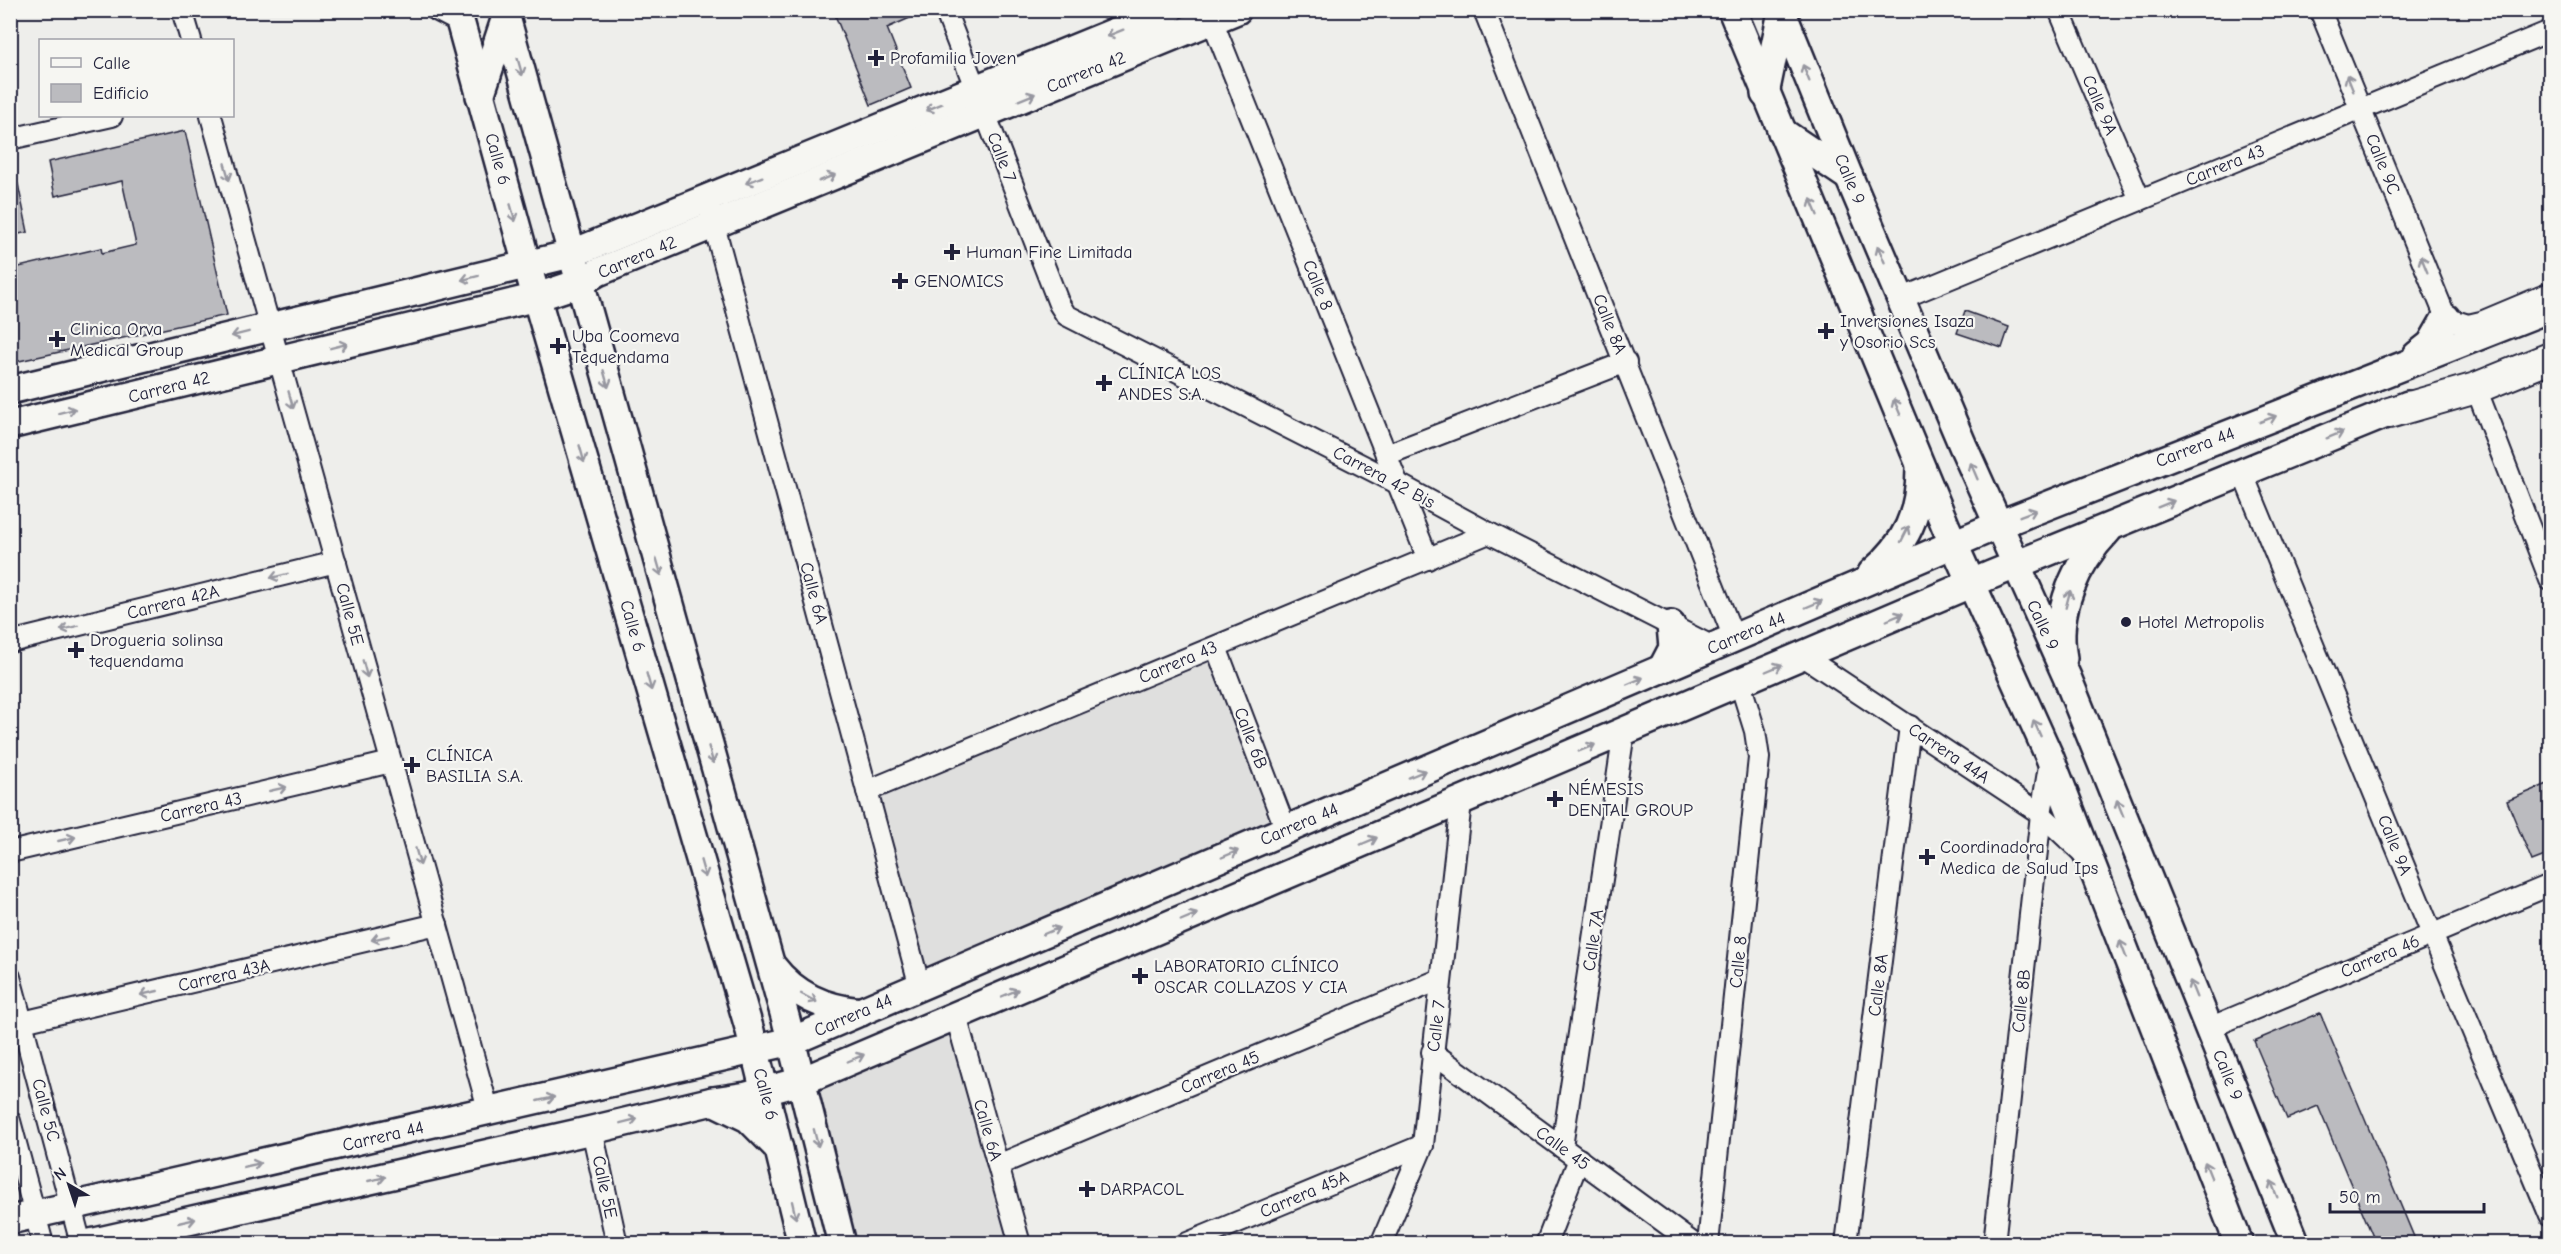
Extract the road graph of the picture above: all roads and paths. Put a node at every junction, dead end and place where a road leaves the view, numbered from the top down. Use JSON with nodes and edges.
{"nodes":[{"id":1,"x":182,"y":10,"type":"edge"},
{"id":2,"x":436,"y":10,"type":"edge"},
{"id":3,"x":945,"y":10,"type":"edge"},
{"id":4,"x":1169,"y":10,"type":"edge"},
{"id":5,"x":1238,"y":10,"type":"edge"},
{"id":6,"x":1484,"y":10,"type":"edge"},
{"id":7,"x":1732,"y":10,"type":"edge"},
{"id":8,"x":2059,"y":10,"type":"edge"},
{"id":9,"x":2320,"y":10,"type":"edge"},
{"id":10,"x":1781,"y":11,"type":"edge"},
{"id":11,"x":511,"y":13,"type":"edge"},
{"id":12,"x":1210,"y":16,"type":"edge"},
{"id":13,"x":459,"y":17,"type":"edge"},
{"id":14,"x":2550,"y":31,"type":"edge"},
{"id":15,"x":190,"y":39,"type":"edge"},
{"id":16,"x":1765,"y":94,"type":"junction"},
{"id":17,"x":480,"y":96,"type":"junction"},
{"id":18,"x":980,"y":102,"type":"junction"},
{"id":19,"x":2361,"y":109,"type":"junction"},
{"id":20,"x":108,"y":117,"type":"edge"},
{"id":21,"x":211,"y":117,"type":"edge"},
{"id":22,"x":1782,"y":132,"type":"junction"},
{"id":23,"x":10,"y":139,"type":"edge"},
{"id":24,"x":1848,"y":177,"type":"junction"},
{"id":25,"x":2140,"y":200,"type":"junction"},
{"id":26,"x":711,"y":212,"type":"junction"},
{"id":27,"x":571,"y":254,"type":"junction"},
{"id":28,"x":527,"y":265,"type":"junction"},
{"id":29,"x":579,"y":283,"type":"junction"},
{"id":30,"x":2550,"y":293,"type":"edge"},
{"id":31,"x":537,"y":297,"type":"junction"},
{"id":32,"x":1900,"y":299,"type":"junction"},
{"id":33,"x":1059,"y":304,"type":"joint"},
{"id":34,"x":2550,"y":308,"type":"edge"},
{"id":35,"x":2446,"y":318,"type":"junction"},
{"id":36,"x":270,"y":326,"type":"junction"},
{"id":37,"x":2550,"y":346,"type":"edge"},
{"id":38,"x":2550,"y":358,"type":"edge"},
{"id":39,"x":280,"y":360,"type":"junction"},
{"id":40,"x":1626,"y":362,"type":"junction"},
{"id":41,"x":2354,"y":385,"type":"junction"},
{"id":42,"x":2469,"y":385,"type":"junction"},
{"id":43,"x":10,"y":390,"type":"edge"},
{"id":44,"x":2389,"y":413,"type":"joint"},
{"id":45,"x":10,"y":425,"type":"edge"},
{"id":46,"x":1386,"y":455,"type":"junction"},
{"id":47,"x":1920,"y":461,"type":"junction"},
{"id":48,"x":2242,"y":472,"type":"junction"},
{"id":49,"x":1398,"y":483,"type":"junction"},
{"id":50,"x":1998,"y":525,"type":"junction"},
{"id":51,"x":2112,"y":526,"type":"junction"},
{"id":52,"x":1489,"y":533,"type":"junction"},
{"id":53,"x":1954,"y":544,"type":"junction"},
{"id":54,"x":1428,"y":559,"type":"junction"},
{"id":55,"x":336,"y":562,"type":"junction"},
{"id":56,"x":2015,"y":566,"type":"junction"},
{"id":57,"x":2550,"y":580,"type":"edge"},
{"id":58,"x":1972,"y":584,"type":"junction"},
{"id":59,"x":1850,"y":589,"type":"junction"},
{"id":60,"x":1671,"y":625,"type":"junction"},
{"id":61,"x":10,"y":642,"type":"edge"},
{"id":62,"x":1724,"y":643,"type":"junction"},
{"id":63,"x":1216,"y":647,"type":"junction"},
{"id":64,"x":1803,"y":656,"type":"junction"},
{"id":65,"x":1662,"y":669,"type":"junction"},
{"id":66,"x":2067,"y":677,"type":"junction"},
{"id":67,"x":1740,"y":683,"type":"junction"},
{"id":68,"x":1910,"y":726,"type":"junction"},
{"id":69,"x":1624,"y":732,"type":"junction"},
{"id":70,"x":1502,"y":738,"type":"junction"},
{"id":71,"x":2050,"y":758,"type":"junction"},
{"id":72,"x":1560,"y":759,"type":"junction"},
{"id":73,"x":391,"y":762,"type":"junction"},
{"id":74,"x":867,"y":791,"type":"junction"},
{"id":75,"x":1461,"y":802,"type":"junction"},
{"id":76,"x":2041,"y":814,"type":"junction"},
{"id":77,"x":1286,"y":830,"type":"junction"},
{"id":78,"x":10,"y":852,"type":"edge"},
{"id":79,"x":2089,"y":859,"type":"junction"},
{"id":80,"x":2550,"y":885,"type":"edge"},
{"id":81,"x":1218,"y":904,"type":"junction"},
{"id":82,"x":437,"y":924,"type":"junction"},
{"id":83,"x":2432,"y":934,"type":"junction"},
{"id":84,"x":769,"y":962,"type":"junction"},
{"id":85,"x":10,"y":977,"type":"edge"},
{"id":86,"x":1441,"y":979,"type":"junction"},
{"id":87,"x":920,"y":987,"type":"junction"},
{"id":88,"x":861,"y":1012,"type":"junction"},
{"id":89,"x":956,"y":1016,"type":"junction"},
{"id":90,"x":16,"y":1024,"type":"edge"},
{"id":91,"x":2209,"y":1028,"type":"junction"},
{"id":92,"x":792,"y":1041,"type":"junction"},
{"id":93,"x":754,"y":1051,"type":"junction"},
{"id":94,"x":1432,"y":1052,"type":"junction"},
{"id":95,"x":802,"y":1081,"type":"junction"},
{"id":96,"x":765,"y":1092,"type":"junction"},
{"id":97,"x":713,"y":1101,"type":"junction"},
{"id":98,"x":489,"y":1112,"type":"junction"},
{"id":99,"x":10,"y":1121,"type":"edge"},
{"id":100,"x":592,"y":1130,"type":"junction"},
{"id":101,"x":1423,"y":1145,"type":"junction"},
{"id":102,"x":1563,"y":1147,"type":"junction"},
{"id":103,"x":781,"y":1153,"type":"junction"},
{"id":104,"x":1579,"y":1159,"type":"junction"},
{"id":105,"x":998,"y":1166,"type":"junction"},
{"id":106,"x":71,"y":1207,"type":"junction"},
{"id":107,"x":2550,"y":1216,"type":"edge"},
{"id":108,"x":23,"y":1218,"type":"edge"},
{"id":109,"x":2292,"y":1241,"type":"edge"},
{"id":110,"x":43,"y":1244,"type":"edge"},
{"id":111,"x":81,"y":1244,"type":"edge"},
{"id":112,"x":86,"y":1244,"type":"edge"},
{"id":113,"x":617,"y":1244,"type":"edge"},
{"id":114,"x":802,"y":1244,"type":"edge"},
{"id":115,"x":842,"y":1244,"type":"edge"},
{"id":116,"x":1020,"y":1244,"type":"edge"},
{"id":117,"x":1185,"y":1244,"type":"edge"},
{"id":118,"x":1381,"y":1244,"type":"edge"},
{"id":119,"x":1546,"y":1244,"type":"edge"},
{"id":120,"x":1694,"y":1244,"type":"edge"},
{"id":121,"x":1708,"y":1244,"type":"edge"},
{"id":122,"x":1846,"y":1244,"type":"edge"},
{"id":123,"x":1994,"y":1244,"type":"edge"},
{"id":124,"x":2239,"y":1244,"type":"edge"}],
"edges":[{"from":1,"to":15,"type":"street"},
{"from":2,"to":13,"type":"street"},
{"from":3,"to":18,"type":"street","name":"Calle 7"},
{"from":4,"to":18,"type":"main road","name":"Carrera 42","one_way":true},
{"from":5,"to":12,"type":"main road","name":"Carrera 42"},
{"from":6,"to":40,"type":"street","name":"Calle 8A"},
{"from":7,"to":16,"type":"main road"},
{"from":8,"to":25,"type":"street","name":"Calle 9A"},
{"from":19,"to":9,"type":"street","name":"Calle 9C","one_way":true},
{"from":10,"to":16,"type":"main road"},
{"from":24,"to":10,"type":"main road","name":"Calle 9","one_way":true},
{"from":11,"to":17,"type":"main road"},
{"from":11,"to":27,"type":"main road","name":"Calle 6","one_way":true},
{"from":18,"to":12,"type":"main road","name":"Carrera 42","one_way":true},
{"from":12,"to":46,"type":"street","name":"Calle 8"},
{"from":13,"to":17,"type":"main road","name":"Calle 6"},
{"from":14,"to":19,"type":"street","name":"Carrera 43"},
{"from":16,"to":22,"type":"main road"},
{"from":17,"to":28,"type":"main road","name":"Calle 6","one_way":true},
{"from":18,"to":26,"type":"main road","name":"Carrera 42"},
{"from":18,"to":33,"type":"street","name":"Calle 7"},
{"from":19,"to":25,"type":"street","name":"Carrera 43"},
{"from":35,"to":19,"type":"street","name":"Calle 9C","one_way":true},
{"from":20,"to":23,"type":"street"},
{"from":21,"to":36,"type":"street","name":"Calle 5E","one_way":true},
{"from":22,"to":24,"type":"main road"},
{"from":47,"to":22,"type":"main road","one_way":true},
{"from":32,"to":24,"type":"main road","name":"Calle 9","one_way":true},
{"from":25,"to":32,"type":"street","name":"Carrera 43"},
{"from":26,"to":27,"type":"main road","name":"Carrera 42"},
{"from":26,"to":29,"type":"main road","name":"Carrera 42"},
{"from":26,"to":74,"type":"street","name":"Calle 6A"},
{"from":27,"to":28,"type":"main road","name":"Carrera 42"},
{"from":27,"to":29,"type":"main road","name":"Calle 6"},
{"from":28,"to":31,"type":"main road","name":"Calle 6"},
{"from":28,"to":36,"type":"main road","name":"Carrera 42","one_way":true},
{"from":29,"to":31,"type":"main road","name":"Carrera 42"},
{"from":29,"to":84,"type":"main road","name":"Calle 6","one_way":true},
{"from":30,"to":35,"type":"street"},
{"from":39,"to":31,"type":"main road","name":"Carrera 42","one_way":true},
{"from":31,"to":93,"type":"main road","name":"Calle 6","one_way":true},
{"from":50,"to":32,"type":"main road","name":"Calle 9","one_way":true},
{"from":33,"to":49,"type":"street","name":"Carrera 42 Bis"},
{"from":34,"to":41,"type":"main road","name":"Carrera 44"},
{"from":35,"to":41,"type":"main road"},
{"from":36,"to":39,"type":"street","name":"Calle 5E"},
{"from":36,"to":43,"type":"main road","name":"Carrera 42","one_way":true},
{"from":37,"to":42,"type":"main road"},
{"from":38,"to":42,"type":"main road"},
{"from":45,"to":39,"type":"main road","name":"Carrera 42","one_way":true},
{"from":39,"to":55,"type":"street","name":"Calle 5E","one_way":true},
{"from":40,"to":46,"type":"street"},
{"from":40,"to":62,"type":"street","name":"Calle 8A"},
{"from":50,"to":41,"type":"main road","name":"Carrera 44","one_way":true},
{"from":42,"to":44,"type":"main road"},
{"from":42,"to":57,"type":"street"},
{"from":48,"to":44,"type":"main road","one_way":true},
{"from":46,"to":49,"type":"street","name":"Calle 8"},
{"from":47,"to":53,"type":"main road"},
{"from":59,"to":47,"type":"main road","one_way":true},
{"from":51,"to":48,"type":"main road","one_way":true},
{"from":48,"to":83,"type":"street","name":"Calle 9A"},
{"from":49,"to":52,"type":"street","name":"Carrera 42 Bis"},
{"from":49,"to":54,"type":"street","name":"Calle 8"},
{"from":50,"to":53,"type":"main road","name":"Carrera 44"},
{"from":50,"to":56,"type":"main road","name":"Calle 9"},
{"from":51,"to":56,"type":"main road"},
{"from":66,"to":51,"type":"main road","one_way":true},
{"from":52,"to":54,"type":"street","name":"Carrera 43"},
{"from":52,"to":60,"type":"street","name":"Carrera 42 Bis"},
{"from":53,"to":58,"type":"main road"},
{"from":53,"to":59,"type":"main road","name":"Carrera 44"},
{"from":54,"to":63,"type":"street","name":"Carrera 43"},
{"from":55,"to":61,"type":"street","name":"Carrera 42A","one_way":true},
{"from":55,"to":73,"type":"street","name":"Calle 5E","one_way":true},
{"from":56,"to":58,"type":"main road"},
{"from":56,"to":66,"type":"main road","name":"Calle 9"},
{"from":64,"to":58,"type":"main road","one_way":true},
{"from":71,"to":58,"type":"main road","one_way":true},
{"from":62,"to":59,"type":"main road","name":"Carrera 44","one_way":true},
{"from":60,"to":62,"type":"street","name":"Carrera 42 Bis"},
{"from":60,"to":65,"type":"main road"},
{"from":62,"to":65,"type":"main road","name":"Carrera 44"},
{"from":63,"to":74,"type":"street","name":"Carrera 43"},
{"from":63,"to":77,"type":"street","name":"Calle 6B"},
{"from":67,"to":64,"type":"main road","one_way":true},
{"from":64,"to":68,"type":"street","name":"Carrera 44A"},
{"from":70,"to":65,"type":"main road","name":"Carrera 44","one_way":true},
{"from":91,"to":66,"type":"main road","name":"Calle 9","one_way":true},
{"from":67,"to":69,"type":"main road"},
{"from":67,"to":121,"type":"street","name":"Calle 8"},
{"from":68,"to":76,"type":"street","name":"Carrera 44A"},
{"from":68,"to":122,"type":"street","name":"Calle 8A"},
{"from":72,"to":69,"type":"main road","one_way":true},
{"from":69,"to":102,"type":"street","name":"Calle 7A"},
{"from":70,"to":72,"type":"main road"},
{"from":77,"to":70,"type":"main road","name":"Carrera 44","one_way":true},
{"from":71,"to":76,"type":"street","name":"Calle 8B"},
{"from":71,"to":79,"type":"main road"},
{"from":72,"to":75,"type":"main road"},
{"from":78,"to":73,"type":"street","name":"Carrera 43","one_way":true},
{"from":73,"to":82,"type":"street","name":"Calle 5E","one_way":true},
{"from":74,"to":87,"type":"street","name":"Calle 6A"},
{"from":81,"to":75,"type":"main road","one_way":true},
{"from":75,"to":86,"type":"street","name":"Calle 7"},
{"from":76,"to":79,"type":"street","name":"Carrera 44A"},
{"from":76,"to":123,"type":"street","name":"Calle 8B"},
{"from":77,"to":81,"type":"main road"},
{"from":87,"to":77,"type":"main road","name":"Carrera 44","one_way":true},
{"from":124,"to":79,"type":"main road","one_way":true},
{"from":80,"to":83,"type":"street","name":"Carrera 46"},
{"from":89,"to":81,"type":"main road","one_way":true},
{"from":82,"to":90,"type":"street","name":"Carrera 43A","one_way":true},
{"from":82,"to":98,"type":"street","name":"Calle 5E"},
{"from":83,"to":91,"type":"street","name":"Carrera 46"},
{"from":83,"to":107,"type":"street","name":"Calle 9A"},
{"from":84,"to":88,"type":"main road","one_way":true},
{"from":84,"to":92,"type":"main road","name":"Calle 6"},
{"from":85,"to":90,"type":"street","name":"Calle 5C"},
{"from":86,"to":94,"type":"street","name":"Calle 7"},
{"from":86,"to":105,"type":"street","name":"Carrera 45"},
{"from":87,"to":88,"type":"main road","name":"Carrera 44"},
{"from":88,"to":92,"type":"main road","name":"Carrera 44"},
{"from":95,"to":89,"type":"main road","one_way":true},
{"from":89,"to":105,"type":"street","name":"Calle 6A"},
{"from":90,"to":106,"type":"street","name":"Calle 5C"},
{"from":109,"to":91,"type":"main road","name":"Calle 9","one_way":true},
{"from":92,"to":93,"type":"main road","name":"Carrera 44"},
{"from":92,"to":95,"type":"main road","name":"Calle 6"},
{"from":93,"to":96,"type":"main road","name":"Calle 6"},
{"from":98,"to":93,"type":"main road","name":"Carrera 44","one_way":true},
{"from":94,"to":101,"type":"street","name":"Calle 7"},
{"from":94,"to":102,"type":"street","name":"Calle 45"},
{"from":95,"to":96,"type":"main road"},
{"from":95,"to":115,"type":"main road","name":"Calle 6","one_way":true},
{"from":96,"to":97,"type":"main road"},
{"from":96,"to":103,"type":"main road","name":"Calle 6"},
{"from":100,"to":97,"type":"main road","one_way":true},
{"from":97,"to":103,"type":"main road"},
{"from":106,"to":98,"type":"main road","name":"Carrera 44","one_way":true},
{"from":99,"to":108,"type":"street","name":"Calle 5C"},
{"from":112,"to":100,"type":"main road","one_way":true},
{"from":100,"to":113,"type":"street","name":"Calle 5E"},
{"from":101,"to":117,"type":"street","name":"Carrera 45A"},
{"from":101,"to":118,"type":"street","name":"Calle 7"},
{"from":102,"to":104,"type":"street","name":"Calle 45"},
{"from":103,"to":114,"type":"main road","name":"Calle 6","one_way":true},
{"from":104,"to":119,"type":"street"},
{"from":104,"to":120,"type":"street","name":"Calle 45"},
{"from":105,"to":116,"type":"street","name":"Calle 6A"},
{"from":106,"to":108,"type":"main road","name":"Carrera 44"},
{"from":106,"to":111,"type":"street","name":"Calle 5C"},
{"from":108,"to":110,"type":"street","name":"Calle 5C"}]}
